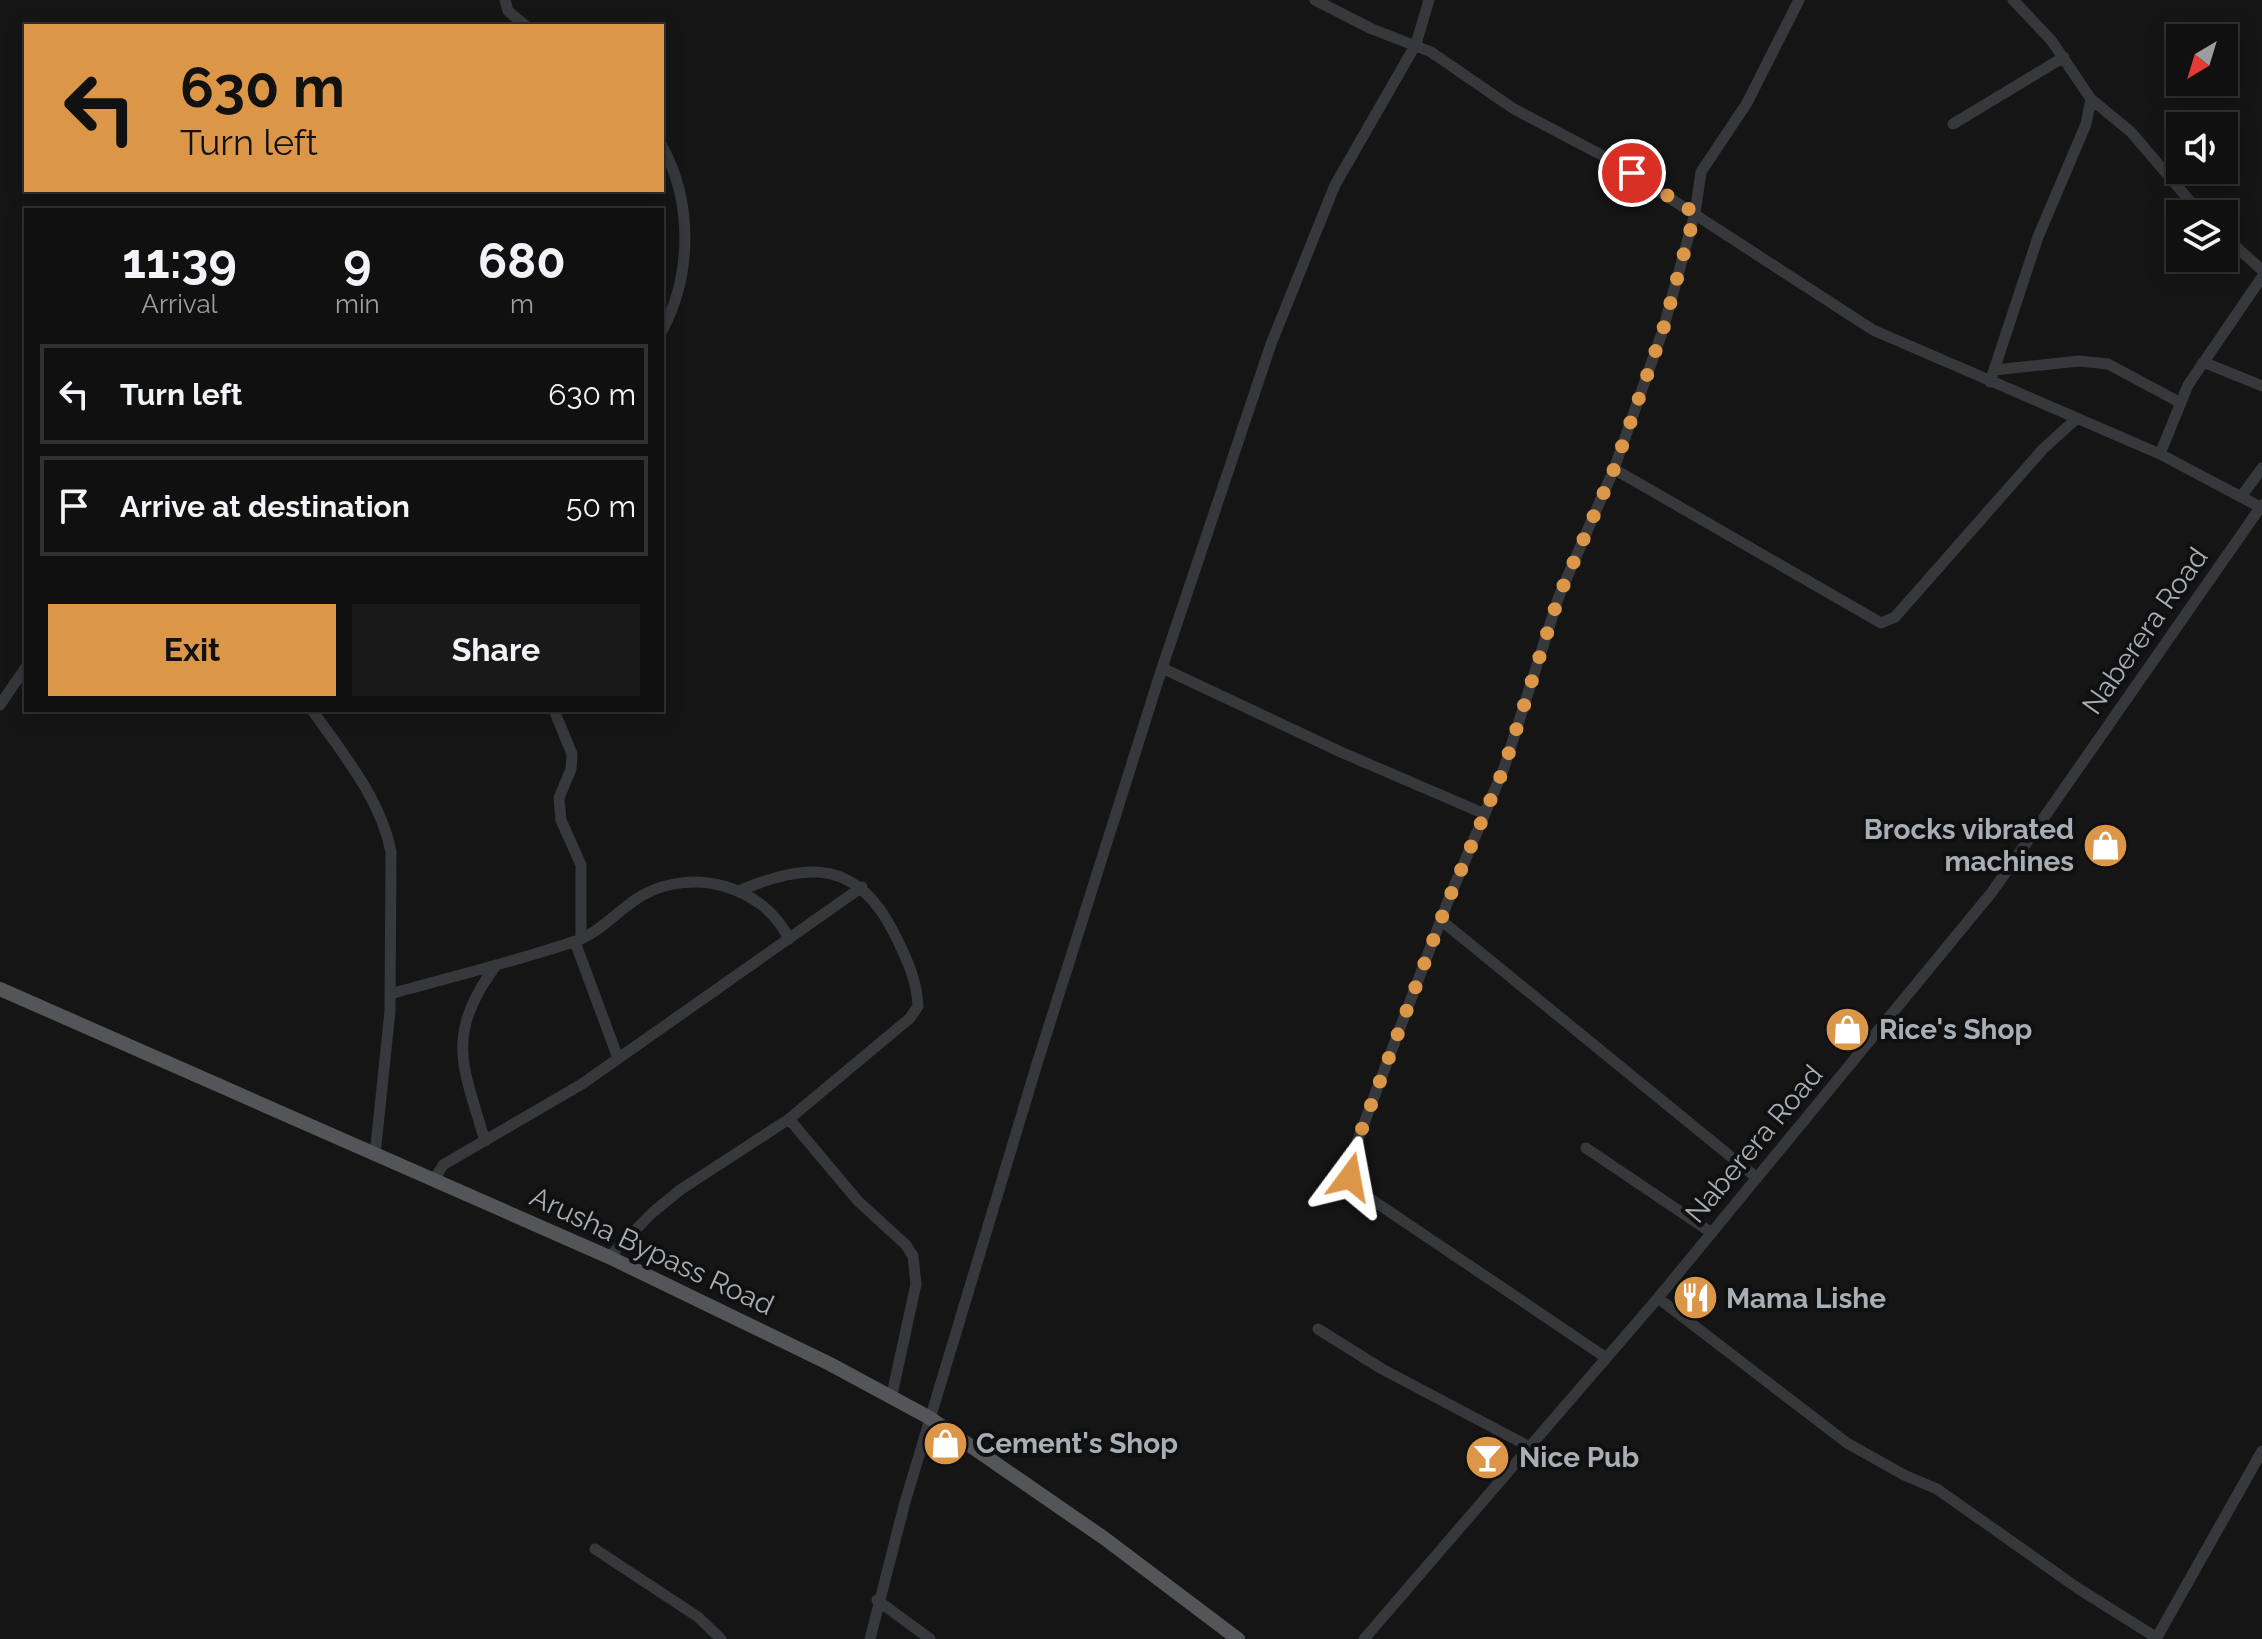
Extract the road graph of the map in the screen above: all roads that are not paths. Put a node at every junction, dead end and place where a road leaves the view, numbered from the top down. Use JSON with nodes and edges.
{"nodes":[{"id":1,"x":505,"y":0,"type":"edge"},
{"id":2,"x":1315,"y":0,"type":"edge"},
{"id":3,"x":1429,"y":0,"type":"edge"},
{"id":4,"x":1799,"y":0,"type":"edge"},
{"id":5,"x":2013,"y":0,"type":"edge"},
{"id":6,"x":524,"y":24,"type":"edge"},
{"id":7,"x":1416,"y":44,"type":"junction"},
{"id":8,"x":2064,"y":57,"type":"junction"},
{"id":9,"x":2091,"y":99,"type":"junction"},
{"id":10,"x":1953,"y":124,"type":"dead end"},
{"id":11,"x":664,"y":149,"type":"edge"},
{"id":12,"x":2189,"y":200,"type":"edge"},
{"id":13,"x":1695,"y":213,"type":"junction"},
{"id":14,"x":2238,"y":249,"type":"edge"},
{"id":15,"x":2262,"y":270,"type":"edge"},
{"id":16,"x":2262,"y":277,"type":"edge"},
{"id":17,"x":664,"y":326,"type":"edge"},
{"id":18,"x":2203,"y":362,"type":"junction"},
{"id":19,"x":1992,"y":376,"type":"junction"},
{"id":20,"x":2262,"y":386,"type":"edge"},
{"id":21,"x":2181,"y":403,"type":"junction"},
{"id":22,"x":2076,"y":419,"type":"junction"},
{"id":23,"x":2160,"y":454,"type":"junction"},
{"id":24,"x":2262,"y":468,"type":"edge"},
{"id":25,"x":1614,"y":469,"type":"junction"},
{"id":26,"x":2241,"y":497,"type":"junction"},
{"id":27,"x":2261,"y":506,"type":"edge"},
{"id":28,"x":1162,"y":668,"type":"junction"},
{"id":29,"x":24,"y":670,"type":"edge"},
{"id":30,"x":0,"y":705,"type":"edge"},
{"id":31,"x":313,"y":712,"type":"edge"},
{"id":32,"x":555,"y":712,"type":"edge"},
{"id":33,"x":1485,"y":814,"type":"junction"},
{"id":34,"x":862,"y":887,"type":"junction"},
{"id":35,"x":738,"y":891,"type":"junction"},
{"id":36,"x":1442,"y":921,"type":"junction"},
{"id":37,"x":789,"y":939,"type":"junction"},
{"id":38,"x":578,"y":940,"type":"junction"},
{"id":39,"x":496,"y":965,"type":"junction"},
{"id":40,"x":0,"y":989,"type":"edge"},
{"id":41,"x":390,"y":994,"type":"junction"},
{"id":42,"x":618,"y":1058,"type":"junction"},
{"id":43,"x":789,"y":1119,"type":"junction"},
{"id":44,"x":485,"y":1141,"type":"junction"},
{"id":45,"x":1586,"y":1148,"type":"dead end"},
{"id":46,"x":375,"y":1155,"type":"junction"},
{"id":47,"x":1757,"y":1178,"type":"junction"},
{"id":48,"x":434,"y":1180,"type":"junction"},
{"id":49,"x":1712,"y":1233,"type":"junction"},
{"id":50,"x":609,"y":1257,"type":"junction"},
{"id":51,"x":1658,"y":1298,"type":"junction"},
{"id":52,"x":1318,"y":1329,"type":"dead end"},
{"id":53,"x":1605,"y":1357,"type":"junction"},
{"id":54,"x":891,"y":1399,"type":"junction"},
{"id":55,"x":930,"y":1418,"type":"junction"},
{"id":56,"x":1528,"y":1446,"type":"junction"},
{"id":57,"x":2262,"y":1451,"type":"edge"},
{"id":58,"x":2258,"y":1471,"type":"edge"},
{"id":59,"x":595,"y":1549,"type":"dead end"},
{"id":60,"x":877,"y":1600,"type":"junction"},
{"id":61,"x":2160,"y":1637,"type":"edge"},
{"id":62,"x":1362,"y":1638,"type":"edge"},
{"id":63,"x":721,"y":1639,"type":"edge"},
{"id":64,"x":870,"y":1639,"type":"edge"},
{"id":65,"x":930,"y":1639,"type":"edge"},
{"id":66,"x":1238,"y":1639,"type":"edge"}],
"edges":[{"from":1,"to":6,"type":"street"},
{"from":2,"to":7,"type":"street"},
{"from":3,"to":7,"type":"street"},
{"from":4,"to":13,"type":"street"},
{"from":5,"to":8,"type":"street"},
{"from":7,"to":13,"type":"street"},
{"from":7,"to":28,"type":"street"},
{"from":8,"to":9,"type":"street"},
{"from":8,"to":10,"type":"street"},
{"from":9,"to":12,"type":"street"},
{"from":9,"to":19,"type":"street"},
{"from":11,"to":17,"type":"street"},
{"from":13,"to":19,"type":"street"},
{"from":13,"to":25,"type":"street"},
{"from":14,"to":15,"type":"street"},
{"from":16,"to":18,"type":"street"},
{"from":18,"to":20,"type":"street"},
{"from":18,"to":21,"type":"street"},
{"from":19,"to":21,"type":"street"},
{"from":19,"to":22,"type":"street"},
{"from":21,"to":23,"type":"street"},
{"from":22,"to":23,"type":"street"},
{"from":22,"to":25,"type":"street"},
{"from":23,"to":26,"type":"street"},
{"from":24,"to":26,"type":"street"},
{"from":25,"to":33,"type":"street"},
{"from":26,"to":27,"type":"street"},
{"from":27,"to":47,"type":"street","name":"Naberera Road"},
{"from":28,"to":33,"type":"street"},
{"from":28,"to":55,"type":"street"},
{"from":29,"to":30,"type":"street"},
{"from":31,"to":41,"type":"street"},
{"from":32,"to":38,"type":"street"},
{"from":33,"to":36,"type":"street"},
{"from":34,"to":35,"type":"street"},
{"from":34,"to":37,"type":"street"},
{"from":34,"to":43,"type":"street"},
{"from":35,"to":37,"type":"street"},
{"from":35,"to":38,"type":"street"},
{"from":36,"to":47,"type":"street"},
{"from":36,"to":53,"type":"street"},
{"from":37,"to":42,"type":"street"},
{"from":38,"to":39,"type":"street"},
{"from":38,"to":42,"type":"street"},
{"from":39,"to":41,"type":"street"},
{"from":39,"to":44,"type":"street"},
{"from":40,"to":46,"type":"main road","name":"Arusha Bypass Road"},
{"from":41,"to":46,"type":"street"},
{"from":42,"to":44,"type":"street"},
{"from":43,"to":50,"type":"street"},
{"from":43,"to":54,"type":"street"},
{"from":44,"to":48,"type":"street"},
{"from":45,"to":49,"type":"street"},
{"from":46,"to":48,"type":"main road","name":"Arusha Bypass Road"},
{"from":47,"to":49,"type":"street","name":"Naberera Road"},
{"from":48,"to":50,"type":"main road","name":"Arusha Bypass Road"},
{"from":49,"to":51,"type":"street","name":"Naberera Road"},
{"from":50,"to":54,"type":"main road","name":"Arusha Bypass Road"},
{"from":51,"to":53,"type":"street","name":"Naberera Road"},
{"from":51,"to":61,"type":"street"},
{"from":52,"to":56,"type":"street"},
{"from":53,"to":56,"type":"street","name":"Naberera Road"},
{"from":54,"to":55,"type":"main road","name":"Arusha Bypass Road"},
{"from":55,"to":60,"type":"street"},
{"from":55,"to":66,"type":"main road","name":"Arusha Bypass Road"},
{"from":56,"to":62,"type":"street","name":"Naberera Road"},
{"from":57,"to":58,"type":"street"},
{"from":58,"to":61,"type":"street"},
{"from":59,"to":63,"type":"street"},
{"from":60,"to":64,"type":"street"},
{"from":60,"to":65,"type":"street"}]}
